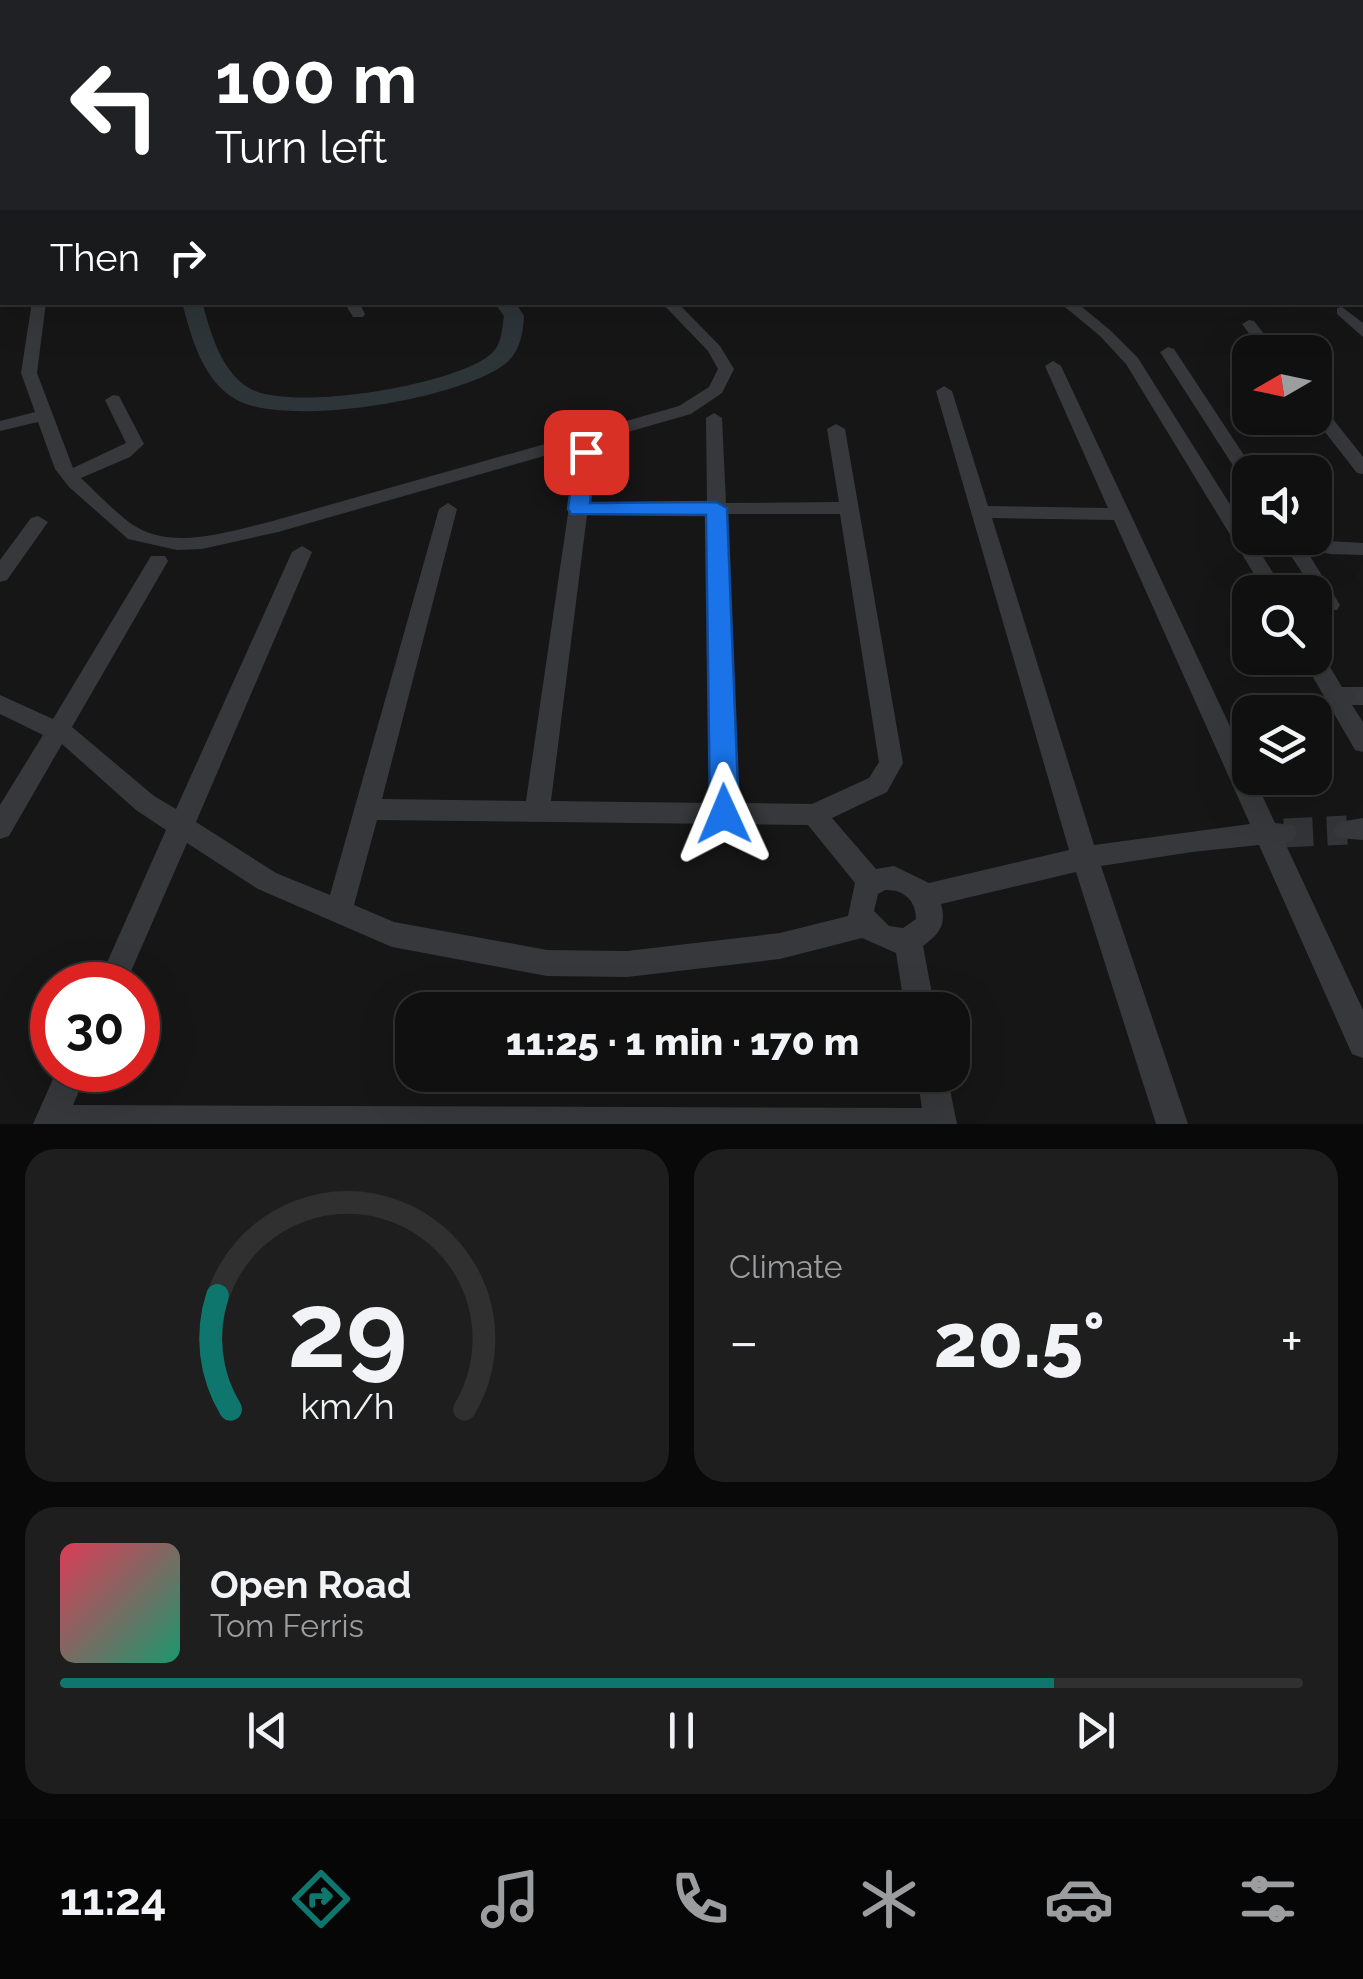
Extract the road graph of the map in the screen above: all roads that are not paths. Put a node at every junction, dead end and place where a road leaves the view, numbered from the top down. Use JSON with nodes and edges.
{"nodes":[{"id":1,"x":39,"y":305,"type":"edge"},
{"id":2,"x":671,"y":305,"type":"edge"},
{"id":3,"x":1070,"y":305,"type":"edge"},
{"id":4,"x":1342,"y":310,"type":"dead end"},
{"id":5,"x":1249,"y":324,"type":"dead end"},
{"id":6,"x":1363,"y":332,"type":"edge"},
{"id":7,"x":1258,"y":335,"type":"edge"},
{"id":8,"x":1168,"y":352,"type":"dead end"},
{"id":9,"x":1053,"y":366,"type":"dead end"},
{"id":10,"x":944,"y":391,"type":"dead end"},
{"id":11,"x":113,"y":400,"type":"dead end"},
{"id":12,"x":44,"y":416,"type":"junction"},
{"id":13,"x":714,"y":418,"type":"dead end"},
{"id":14,"x":0,"y":426,"type":"edge"},
{"id":15,"x":836,"y":429,"type":"dead end"},
{"id":16,"x":1332,"y":430,"type":"edge"},
{"id":17,"x":586,"y":452,"type":"dead end"},
{"id":18,"x":1235,"y":455,"type":"edge"},
{"id":19,"x":1363,"y":469,"type":"edge"},
{"id":20,"x":70,"y":476,"type":"junction"},
{"id":21,"x":716,"y":508,"type":"junction"},
{"id":22,"x":849,"y":508,"type":"junction"},
{"id":23,"x":448,"y":509,"type":"dead end"},
{"id":24,"x":578,"y":509,"type":"junction"},
{"id":25,"x":981,"y":512,"type":"junction"},
{"id":26,"x":1120,"y":514,"type":"junction"},
{"id":27,"x":38,"y":522,"type":"dead end"},
{"id":28,"x":1332,"y":548,"type":"edge"},
{"id":29,"x":1363,"y":550,"type":"edge"},
{"id":30,"x":302,"y":552,"type":"dead end"},
{"id":31,"x":158,"y":561,"type":"dead end"},
{"id":32,"x":0,"y":575,"type":"edge"},
{"id":33,"x":1264,"y":575,"type":"edge"},
{"id":34,"x":1323,"y":675,"type":"edge"},
{"id":35,"x":1336,"y":696,"type":"junction"},
{"id":36,"x":1363,"y":696,"type":"edge"},
{"id":37,"x":0,"y":704,"type":"edge"},
{"id":38,"x":54,"y":732,"type":"junction"},
{"id":39,"x":1363,"y":743,"type":"edge"},
{"id":40,"x":370,"y":809,"type":"junction"},
{"id":41,"x":538,"y":811,"type":"junction"},
{"id":42,"x":724,"y":814,"type":"junction"},
{"id":43,"x":814,"y":815,"type":"junction"},
{"id":44,"x":181,"y":826,"type":"junction"},
{"id":45,"x":0,"y":828,"type":"edge"},
{"id":46,"x":1274,"y":833,"type":"junction"},
{"id":47,"x":1084,"y":856,"type":"junction"},
{"id":48,"x":870,"y":883,"type":"junction"},
{"id":49,"x":925,"y":896,"type":"junction"},
{"id":50,"x":339,"y":912,"type":"junction"},
{"id":51,"x":866,"y":924,"type":"junction"},
{"id":52,"x":908,"y":941,"type":"junction"},
{"id":53,"x":121,"y":962,"type":"edge"},
{"id":54,"x":917,"y":992,"type":"edge"},
{"id":55,"x":1363,"y":1042,"type":"edge"},
{"id":56,"x":63,"y":1092,"type":"edge"},
{"id":57,"x":935,"y":1092,"type":"edge"},
{"id":58,"x":50,"y":1122,"type":"edge"},
{"id":59,"x":281,"y":1123,"type":"edge"},
{"id":60,"x":497,"y":1123,"type":"edge"},
{"id":61,"x":728,"y":1124,"type":"edge"},
{"id":62,"x":941,"y":1124,"type":"edge"},
{"id":63,"x":1172,"y":1124,"type":"edge"}],
"edges":[{"from":1,"to":12,"type":"street"},
{"from":2,"to":20,"type":"street"},
{"from":3,"to":33,"type":"street"},
{"from":4,"to":6,"type":"street"},
{"from":5,"to":7,"type":"street"},
{"from":8,"to":18,"type":"street"},
{"from":9,"to":26,"type":"street"},
{"from":10,"to":25,"type":"street"},
{"from":11,"to":20,"type":"street"},
{"from":12,"to":14,"type":"street"},
{"from":12,"to":20,"type":"street"},
{"from":13,"to":21,"type":"street"},
{"from":15,"to":22,"type":"street"},
{"from":16,"to":19,"type":"street"},
{"from":17,"to":24,"type":"street"},
{"from":21,"to":22,"type":"street"},
{"from":21,"to":24,"type":"street"},
{"from":21,"to":42,"type":"street"},
{"from":22,"to":43,"type":"street"},
{"from":23,"to":40,"type":"street"},
{"from":24,"to":41,"type":"street"},
{"from":25,"to":26,"type":"street"},
{"from":25,"to":47,"type":"street"},
{"from":26,"to":46,"type":"street"},
{"from":27,"to":32,"type":"street"},
{"from":28,"to":29,"type":"street"},
{"from":30,"to":44,"type":"street"},
{"from":31,"to":38,"type":"street"},
{"from":34,"to":35,"type":"street"},
{"from":35,"to":36,"type":"street"},
{"from":35,"to":39,"type":"street"},
{"from":37,"to":38,"type":"street"},
{"from":38,"to":44,"type":"street"},
{"from":38,"to":45,"type":"street"},
{"from":40,"to":41,"type":"street"},
{"from":40,"to":50,"type":"street"},
{"from":41,"to":42,"type":"street"},
{"from":42,"to":43,"type":"street"},
{"from":43,"to":48,"type":"street"},
{"from":44,"to":50,"type":"street"},
{"from":44,"to":53,"type":"street"},
{"from":46,"to":47,"type":"street"},
{"from":46,"to":55,"type":"street"},
{"from":47,"to":49,"type":"street"},
{"from":47,"to":63,"type":"street"},
{"from":48,"to":49,"type":"street"},
{"from":48,"to":51,"type":"street"},
{"from":49,"to":52,"type":"street"},
{"from":50,"to":51,"type":"street"},
{"from":51,"to":52,"type":"street"},
{"from":52,"to":54,"type":"street"},
{"from":56,"to":58,"type":"street"},
{"from":57,"to":62,"type":"street"},
{"from":58,"to":59,"type":"street"},
{"from":59,"to":60,"type":"street"},
{"from":60,"to":61,"type":"street"},
{"from":61,"to":62,"type":"street"}]}
